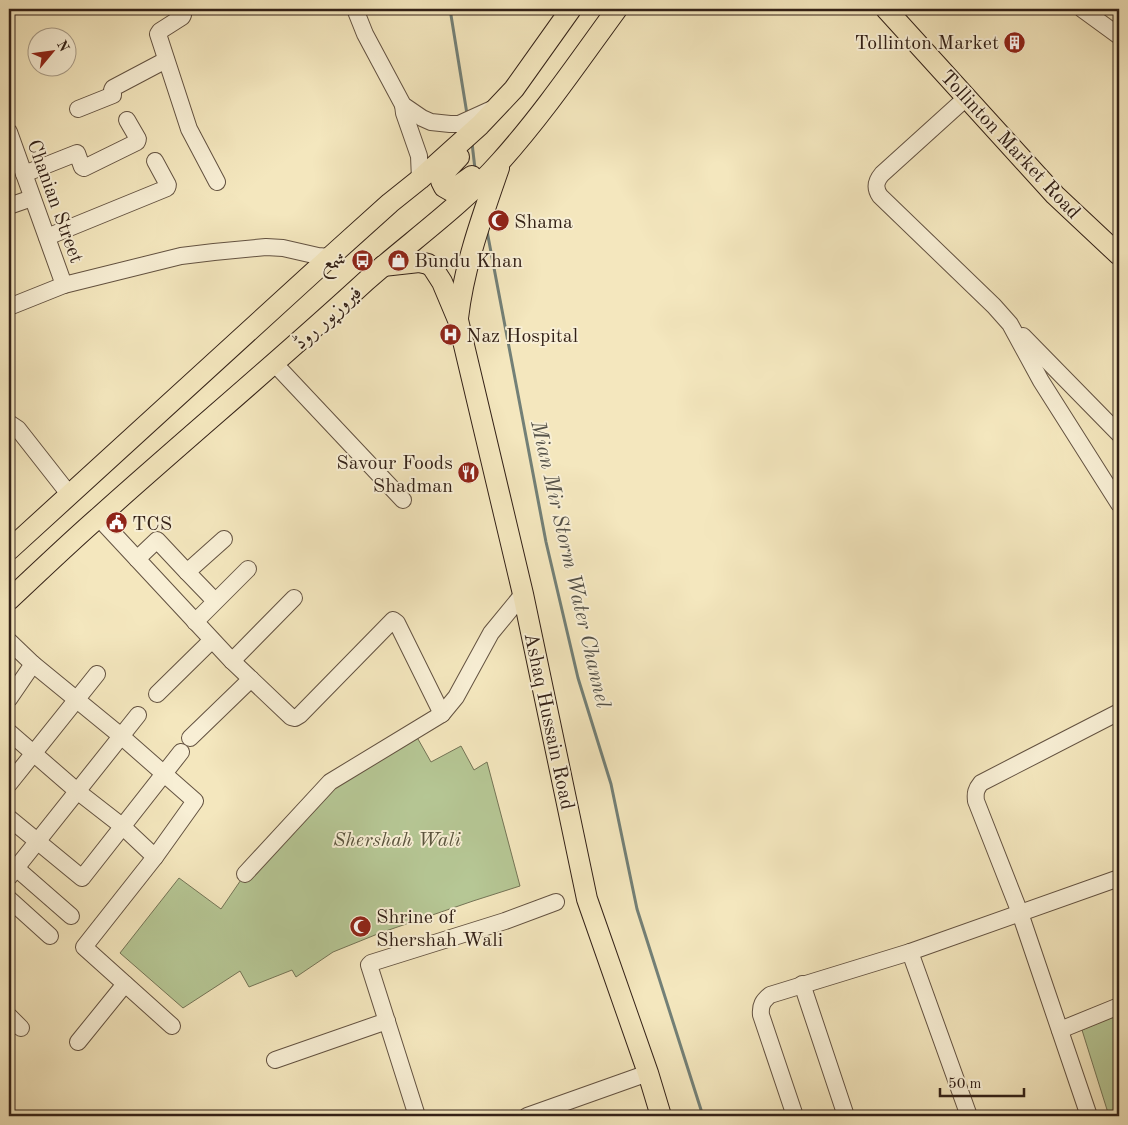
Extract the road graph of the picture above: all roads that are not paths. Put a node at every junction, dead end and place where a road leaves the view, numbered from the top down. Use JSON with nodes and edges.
{"nodes":[{"id":1,"x":181,"y":9,"type":"edge"},
{"id":2,"x":354,"y":9,"type":"edge"},
{"id":3,"x":571,"y":9,"type":"edge"},
{"id":4,"x":617,"y":9,"type":"edge"},
{"id":5,"x":886,"y":9,"type":"edge"},
{"id":6,"x":903,"y":9,"type":"edge"},
{"id":7,"x":1082,"y":9,"type":"edge"},
{"id":8,"x":1119,"y":36,"type":"edge"},
{"id":9,"x":166,"y":60,"type":"junction"},
{"id":10,"x":514,"y":89,"type":"junction"},
{"id":11,"x":966,"y":98,"type":"junction"},
{"id":12,"x":404,"y":105,"type":"junction"},
{"id":13,"x":78,"y":109,"type":"dead end"},
{"id":14,"x":127,"y":120,"type":"dead end"},
{"id":15,"x":470,"y":126,"type":"junction"},
{"id":16,"x":9,"y":132,"type":"edge"},
{"id":17,"x":517,"y":142,"type":"junction"},
{"id":18,"x":155,"y":161,"type":"dead end"},
{"id":19,"x":24,"y":174,"type":"junction"},
{"id":20,"x":490,"y":176,"type":"junction"},
{"id":21,"x":420,"y":179,"type":"junction"},
{"id":22,"x":217,"y":182,"type":"dead end"},
{"id":23,"x":32,"y":198,"type":"junction"},
{"id":24,"x":9,"y":206,"type":"edge"},
{"id":25,"x":1119,"y":235,"type":"edge"},
{"id":26,"x":47,"y":237,"type":"junction"},
{"id":27,"x":1119,"y":255,"type":"edge"},
{"id":28,"x":330,"y":257,"type":"junction"},
{"id":29,"x":383,"y":266,"type":"junction"},
{"id":30,"x":64,"y":285,"type":"junction"},
{"id":31,"x":9,"y":307,"type":"edge"},
{"id":32,"x":458,"y":320,"type":"junction"},
{"id":33,"x":1010,"y":324,"type":"junction"},
{"id":34,"x":274,"y":363,"type":"junction"},
{"id":35,"x":9,"y":423,"type":"edge"},
{"id":36,"x":1119,"y":434,"type":"edge"},
{"id":37,"x":69,"y":494,"type":"junction"},
{"id":38,"x":403,"y":500,"type":"dead end"},
{"id":39,"x":1119,"y":504,"type":"edge"},
{"id":40,"x":98,"y":518,"type":"junction"},
{"id":41,"x":224,"y":539,"type":"dead end"},
{"id":42,"x":9,"y":550,"type":"edge"},
{"id":43,"x":137,"y":559,"type":"junction"},
{"id":44,"x":9,"y":560,"type":"edge"},
{"id":45,"x":248,"y":569,"type":"dead end"},
{"id":46,"x":187,"y":572,"type":"junction"},
{"id":47,"x":9,"y":592,"type":"edge"},
{"id":48,"x":523,"y":594,"type":"junction"},
{"id":49,"x":294,"y":598,"type":"dead end"},
{"id":50,"x":9,"y":600,"type":"edge"},
{"id":51,"x":215,"y":601,"type":"junction"},
{"id":52,"x":195,"y":622,"type":"junction"},
{"id":53,"x":212,"y":640,"type":"junction"},
{"id":54,"x":9,"y":641,"type":"edge"},
{"id":55,"x":232,"y":661,"type":"junction"},
{"id":56,"x":34,"y":664,"type":"junction"},
{"id":57,"x":97,"y":674,"type":"dead end"},
{"id":58,"x":251,"y":679,"type":"junction"},
{"id":59,"x":157,"y":694,"type":"dead end"},
{"id":60,"x":9,"y":699,"type":"edge"},
{"id":61,"x":77,"y":700,"type":"junction"},
{"id":62,"x":1119,"y":712,"type":"edge"},
{"id":63,"x":442,"y":714,"type":"junction"},
{"id":64,"x":138,"y":715,"type":"dead end"},
{"id":65,"x":9,"y":732,"type":"edge"},
{"id":66,"x":121,"y":736,"type":"junction"},
{"id":67,"x":190,"y":738,"type":"dead end"},
{"id":68,"x":181,"y":752,"type":"dead end"},
{"id":69,"x":34,"y":754,"type":"junction"},
{"id":70,"x":164,"y":773,"type":"junction"},
{"id":71,"x":9,"y":784,"type":"edge"},
{"id":72,"x":78,"y":791,"type":"junction"},
{"id":73,"x":9,"y":818,"type":"edge"},
{"id":74,"x":122,"y":826,"type":"junction"},
{"id":75,"x":38,"y":841,"type":"junction"},
{"id":76,"x":155,"y":856,"type":"junction"},
{"id":77,"x":13,"y":872,"type":"edge"},
{"id":78,"x":245,"y":874,"type":"dead end"},
{"id":79,"x":1119,"y":878,"type":"edge"},
{"id":80,"x":9,"y":899,"type":"edge"},
{"id":81,"x":556,"y":902,"type":"dead end"},
{"id":82,"x":1020,"y":913,"type":"junction"},
{"id":83,"x":71,"y":916,"type":"dead end"},
{"id":84,"x":50,"y":936,"type":"dead end"},
{"id":85,"x":910,"y":952,"type":"junction"},
{"id":86,"x":125,"y":984,"type":"junction"},
{"id":87,"x":802,"y":984,"type":"junction"},
{"id":88,"x":1119,"y":1006,"type":"edge"},
{"id":89,"x":9,"y":1016,"type":"edge"},
{"id":90,"x":387,"y":1021,"type":"junction"},
{"id":91,"x":172,"y":1026,"type":"dead end"},
{"id":92,"x":21,"y":1028,"type":"dead end"},
{"id":93,"x":1060,"y":1030,"type":"junction"},
{"id":94,"x":78,"y":1042,"type":"dead end"},
{"id":95,"x":275,"y":1060,"type":"dead end"},
{"id":96,"x":648,"y":1073,"type":"junction"},
{"id":97,"x":417,"y":1116,"type":"edge"},
{"id":98,"x":527,"y":1116,"type":"edge"},
{"id":99,"x":661,"y":1116,"type":"edge"},
{"id":100,"x":795,"y":1116,"type":"edge"},
{"id":101,"x":844,"y":1116,"type":"edge"},
{"id":102,"x":969,"y":1116,"type":"edge"},
{"id":103,"x":1089,"y":1116,"type":"edge"}],
"edges":[{"from":1,"to":9,"type":"street"},
{"from":2,"to":12,"type":"street"},
{"from":3,"to":10,"type":"main road"},
{"from":4,"to":17,"type":"main road","name":"فیروزپور روڈ"},
{"from":5,"to":11,"type":"main road","name":"Tollinton Market Road"},
{"from":6,"to":25,"type":"main road","name":"Tollinton Market Road"},
{"from":7,"to":8,"type":"street"},
{"from":9,"to":13,"type":"street"},
{"from":9,"to":22,"type":"street"},
{"from":10,"to":15,"type":"main road"},
{"from":10,"to":17,"type":"main road"},
{"from":11,"to":27,"type":"main road","name":"Tollinton Market Road"},
{"from":11,"to":33,"type":"street"},
{"from":12,"to":15,"type":"street"},
{"from":12,"to":21,"type":"street"},
{"from":14,"to":19,"type":"street"},
{"from":15,"to":21,"type":"main road"},
{"from":16,"to":19,"type":"street","name":"Chanian Street"},
{"from":17,"to":20,"type":"main road","name":"فیروزپور روڈ"},
{"from":18,"to":26,"type":"street"},
{"from":19,"to":23,"type":"street","name":"Chanian Street"},
{"from":20,"to":29,"type":"main road","name":"فیروزپور روڈ"},
{"from":20,"to":32,"type":"main road","name":"Ashaq Hussain Road"},
{"from":21,"to":28,"type":"main road"},
{"from":23,"to":24,"type":"street"},
{"from":23,"to":26,"type":"street","name":"Chanian Street"},
{"from":26,"to":30,"type":"street","name":"Chanian Street"},
{"from":28,"to":30,"type":"street"},
{"from":28,"to":37,"type":"main road"},
{"from":29,"to":32,"type":"main road","name":"Ashaq Hussain Road"},
{"from":29,"to":34,"type":"main road","name":"فیروزپور روڈ"},
{"from":30,"to":31,"type":"street"},
{"from":32,"to":48,"type":"main road","name":"Ashaq Hussain Road"},
{"from":33,"to":36,"type":"street"},
{"from":33,"to":39,"type":"street"},
{"from":34,"to":38,"type":"street"},
{"from":34,"to":40,"type":"main road","name":"فیروزپور روڈ"},
{"from":35,"to":37,"type":"street"},
{"from":37,"to":42,"type":"main road"},
{"from":37,"to":44,"type":"main road"},
{"from":40,"to":43,"type":"street"},
{"from":40,"to":47,"type":"main road"},
{"from":40,"to":50,"type":"main road","name":"فیروزپور روڈ"},
{"from":41,"to":46,"type":"street"},
{"from":43,"to":46,"type":"street"},
{"from":43,"to":52,"type":"street"},
{"from":45,"to":51,"type":"street"},
{"from":46,"to":51,"type":"street"},
{"from":48,"to":63,"type":"street"},
{"from":48,"to":96,"type":"main road","name":"Ashaq Hussain Road"},
{"from":49,"to":55,"type":"street"},
{"from":51,"to":52,"type":"street"},
{"from":52,"to":53,"type":"street"},
{"from":53,"to":55,"type":"street"},
{"from":53,"to":59,"type":"street"},
{"from":54,"to":56,"type":"street"},
{"from":55,"to":58,"type":"street"},
{"from":56,"to":60,"type":"street"},
{"from":56,"to":61,"type":"street"},
{"from":57,"to":61,"type":"street"},
{"from":58,"to":63,"type":"street"},
{"from":58,"to":67,"type":"street"},
{"from":61,"to":66,"type":"street"},
{"from":61,"to":69,"type":"street"},
{"from":62,"to":82,"type":"street"},
{"from":63,"to":78,"type":"street"},
{"from":64,"to":66,"type":"street"},
{"from":65,"to":69,"type":"street"},
{"from":66,"to":70,"type":"street"},
{"from":66,"to":72,"type":"street"},
{"from":68,"to":70,"type":"street"},
{"from":69,"to":71,"type":"street"},
{"from":69,"to":72,"type":"street"},
{"from":70,"to":74,"type":"street"},
{"from":70,"to":76,"type":"street"},
{"from":72,"to":74,"type":"street"},
{"from":72,"to":75,"type":"street"},
{"from":73,"to":75,"type":"street"},
{"from":74,"to":75,"type":"street"},
{"from":74,"to":76,"type":"street"},
{"from":75,"to":77,"type":"street"},
{"from":76,"to":86,"type":"street"},
{"from":77,"to":83,"type":"street"},
{"from":79,"to":82,"type":"street"},
{"from":80,"to":84,"type":"street"},
{"from":81,"to":90,"type":"street"},
{"from":82,"to":85,"type":"street"},
{"from":82,"to":93,"type":"street"},
{"from":85,"to":87,"type":"street"},
{"from":85,"to":102,"type":"street"},
{"from":86,"to":91,"type":"street"},
{"from":86,"to":94,"type":"street"},
{"from":87,"to":100,"type":"street"},
{"from":87,"to":101,"type":"street"},
{"from":88,"to":93,"type":"street"},
{"from":89,"to":92,"type":"street"},
{"from":90,"to":95,"type":"street"},
{"from":90,"to":97,"type":"street"},
{"from":93,"to":103,"type":"street"},
{"from":96,"to":98,"type":"street"},
{"from":96,"to":99,"type":"main road","name":"Ashaq Hussain Road"}]}
